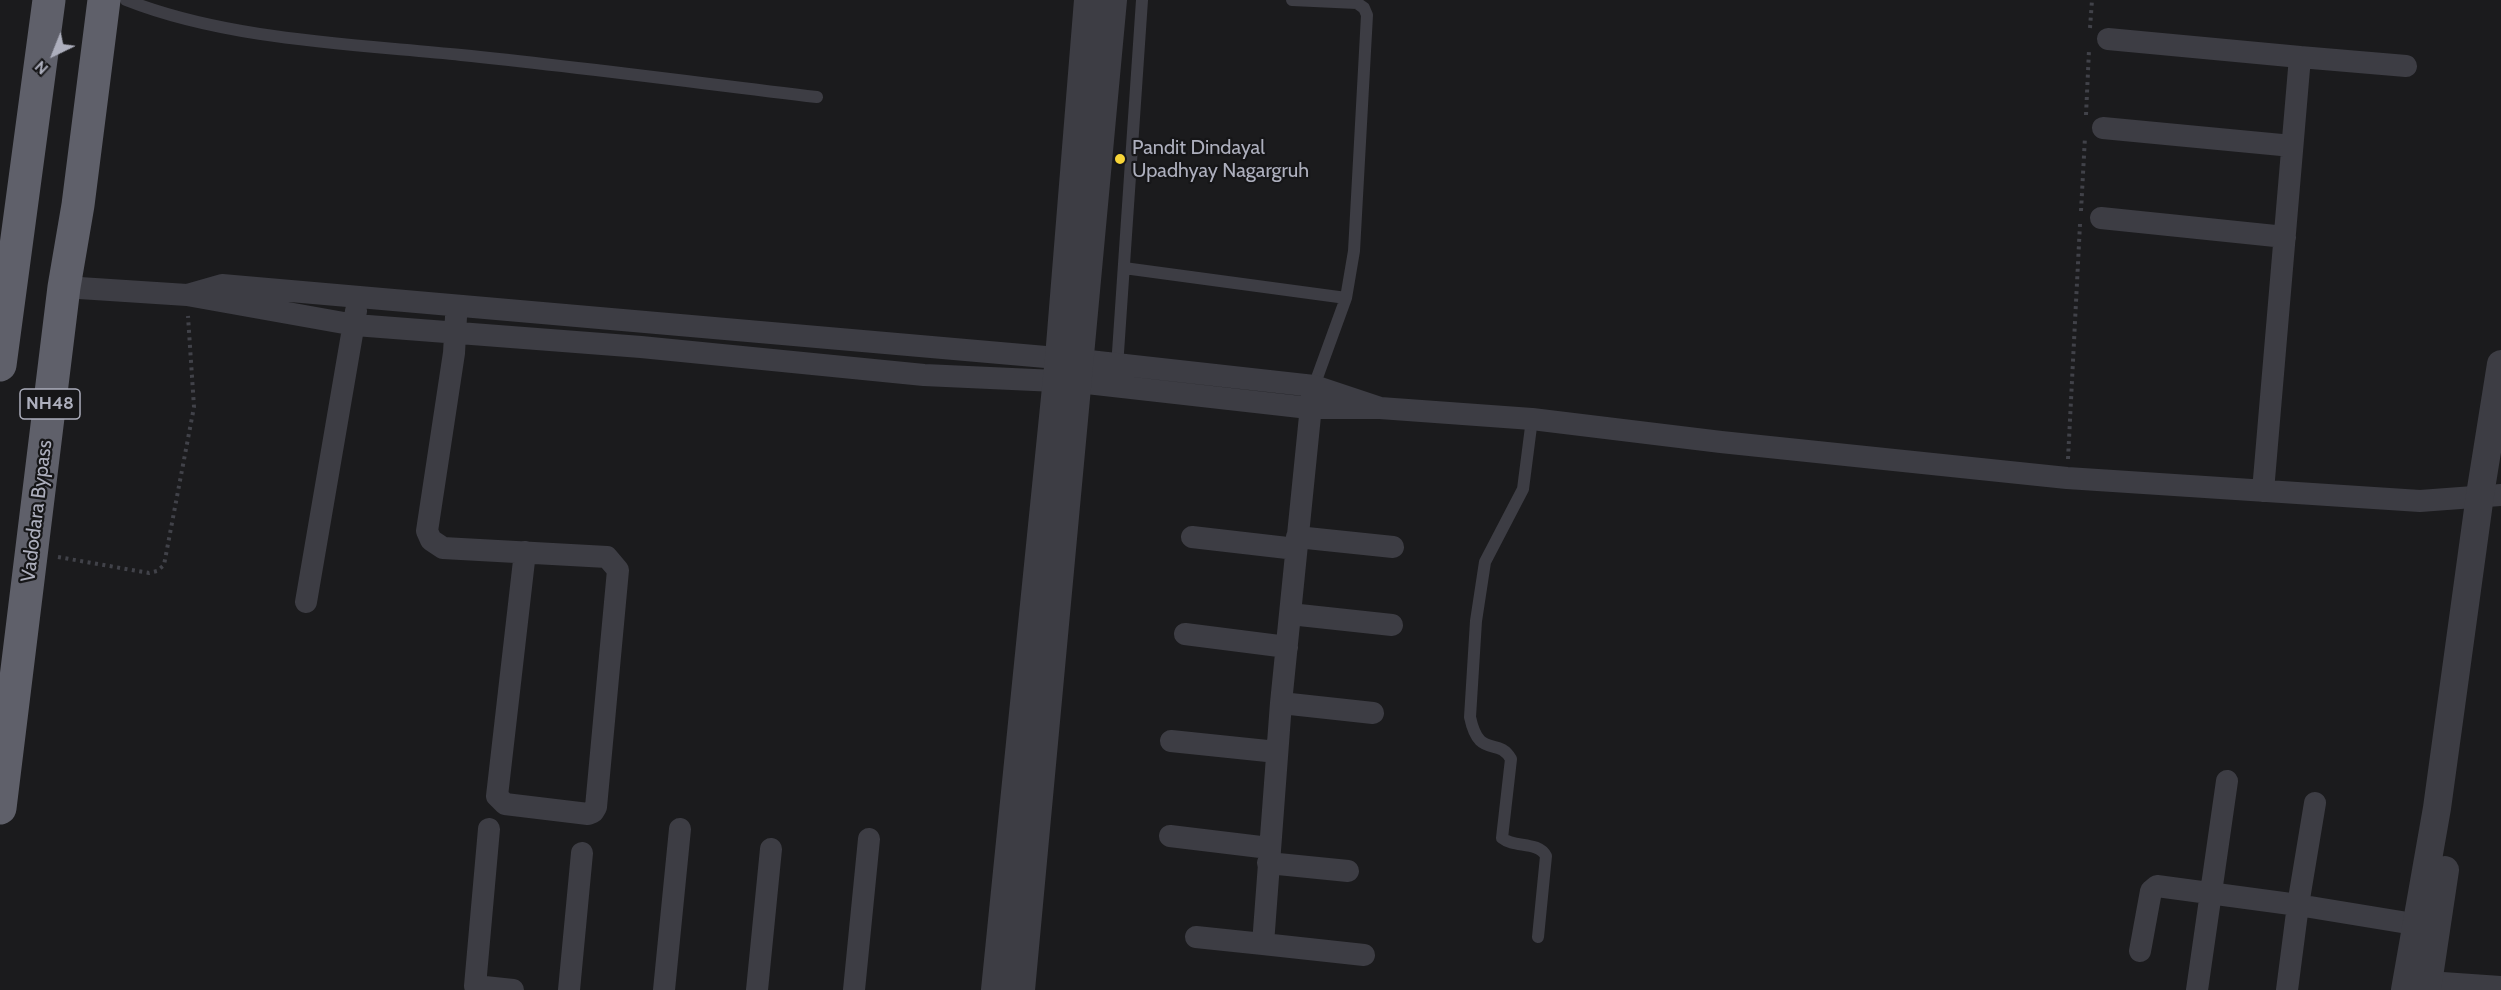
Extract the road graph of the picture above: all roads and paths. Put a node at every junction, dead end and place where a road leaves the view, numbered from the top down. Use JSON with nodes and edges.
{"nodes":[{"id":1,"x":49,"y":0,"type":"edge"},
{"id":2,"x":104,"y":0,"type":"edge"},
{"id":3,"x":126,"y":0,"type":"edge"},
{"id":4,"x":1088,"y":0,"type":"edge"},
{"id":5,"x":1113,"y":0,"type":"edge"},
{"id":6,"x":1142,"y":0,"type":"edge"},
{"id":7,"x":1292,"y":0,"type":"edge"},
{"id":8,"x":2092,"y":0,"type":"edge"},
{"id":9,"x":2096,"y":41,"type":"junction"},
{"id":10,"x":2300,"y":57,"type":"junction"},
{"id":11,"x":2406,"y":66,"type":"dead end"},
{"id":12,"x":817,"y":97,"type":"dead end"},
{"id":13,"x":2091,"y":126,"type":"junction"},
{"id":14,"x":2292,"y":147,"type":"junction"},
{"id":15,"x":9,"y":217,"type":"edge"},
{"id":16,"x":2101,"y":218,"type":"dead end"},
{"id":17,"x":2285,"y":237,"type":"junction"},
{"id":18,"x":1124,"y":268,"type":"junction"},
{"id":19,"x":64,"y":287,"type":"junction"},
{"id":20,"x":187,"y":295,"type":"junction"},
{"id":21,"x":357,"y":297,"type":"junction"},
{"id":22,"x":1346,"y":298,"type":"junction"},
{"id":23,"x":456,"y":305,"type":"junction"},
{"id":24,"x":355,"y":325,"type":"junction"},
{"id":25,"x":456,"y":332,"type":"junction"},
{"id":26,"x":2501,"y":364,"type":"edge"},
{"id":27,"x":0,"y":365,"type":"edge"},
{"id":28,"x":1068,"y":370,"type":"junction"},
{"id":29,"x":1117,"y":375,"type":"junction"},
{"id":30,"x":1314,"y":386,"type":"junction"},
{"id":31,"x":1309,"y":408,"type":"junction"},
{"id":32,"x":1380,"y":408,"type":"junction"},
{"id":33,"x":1532,"y":419,"type":"junction"},
{"id":34,"x":2067,"y":478,"type":"junction"},
{"id":35,"x":2263,"y":491,"type":"junction"},
{"id":36,"x":2496,"y":493,"type":"edge"},
{"id":37,"x":1192,"y":537,"type":"dead end"},
{"id":38,"x":1296,"y":543,"type":"junction"},
{"id":39,"x":1393,"y":547,"type":"dead end"},
{"id":40,"x":525,"y":552,"type":"junction"},
{"id":41,"x":33,"y":553,"type":"junction"},
{"id":42,"x":306,"y":602,"type":"dead end"},
{"id":43,"x":1290,"y":614,"type":"junction"},
{"id":44,"x":1392,"y":625,"type":"dead end"},
{"id":45,"x":1185,"y":634,"type":"dead end"},
{"id":46,"x":1287,"y":647,"type":"junction"},
{"id":47,"x":1281,"y":703,"type":"junction"},
{"id":48,"x":1373,"y":712,"type":"dead end"},
{"id":49,"x":1171,"y":741,"type":"dead end"},
{"id":50,"x":1277,"y":752,"type":"junction"},
{"id":51,"x":2227,"y":781,"type":"dead end"},
{"id":52,"x":2315,"y":802,"type":"dead end"},
{"id":53,"x":0,"y":808,"type":"edge"},
{"id":54,"x":489,"y":829,"type":"dead end"},
{"id":55,"x":680,"y":829,"type":"dead end"},
{"id":56,"x":1170,"y":836,"type":"dead end"},
{"id":57,"x":868,"y":839,"type":"dead end"},
{"id":58,"x":771,"y":849,"type":"dead end"},
{"id":59,"x":582,"y":853,"type":"dead end"},
{"id":60,"x":1269,"y":855,"type":"junction"},
{"id":61,"x":1348,"y":872,"type":"dead end"},
{"id":62,"x":2211,"y":893,"type":"junction"},
{"id":63,"x":2298,"y":905,"type":"junction"},
{"id":64,"x":2426,"y":926,"type":"junction"},
{"id":65,"x":1196,"y":937,"type":"dead end"},
{"id":66,"x":1538,"y":937,"type":"dead end"},
{"id":67,"x":1263,"y":944,"type":"junction"},
{"id":68,"x":2140,"y":951,"type":"dead end"},
{"id":69,"x":1365,"y":956,"type":"dead end"},
{"id":70,"x":2420,"y":987,"type":"edge"},
{"id":71,"x":2501,"y":987,"type":"edge"},
{"id":72,"x":513,"y":990,"type":"edge"},
{"id":73,"x":569,"y":990,"type":"edge"},
{"id":74,"x":664,"y":990,"type":"edge"},
{"id":75,"x":757,"y":990,"type":"edge"},
{"id":76,"x":854,"y":990,"type":"edge"},
{"id":77,"x":995,"y":990,"type":"edge"},
{"id":78,"x":1021,"y":990,"type":"edge"},
{"id":79,"x":2197,"y":990,"type":"edge"},
{"id":80,"x":2288,"y":990,"type":"edge"}],
"edges":[{"from":1,"to":15,"type":"highway"},
{"from":2,"to":19,"type":"highway","name":"Vadodara Bypass","number":"NH48"},
{"from":3,"to":12,"type":"lane"},
{"from":4,"to":28,"type":"street"},
{"from":5,"to":28,"type":"street"},
{"from":6,"to":18,"type":"lane"},
{"from":7,"to":22,"type":"lane"},
{"from":8,"to":9,"type":"path"},
{"from":9,"to":10,"type":"street"},
{"from":9,"to":13,"type":"path"},
{"from":10,"to":11,"type":"street"},
{"from":10,"to":14,"type":"street"},
{"from":13,"to":14,"type":"street"},
{"from":13,"to":34,"type":"path"},
{"from":14,"to":17,"type":"street"},
{"from":15,"to":27,"type":"highway"},
{"from":16,"to":17,"type":"street"},
{"from":17,"to":35,"type":"street"},
{"from":18,"to":22,"type":"lane"},
{"from":18,"to":29,"type":"lane"},
{"from":19,"to":20,"type":"street"},
{"from":19,"to":41,"type":"highway","name":"Vadodara Bypass","number":"NH48"},
{"from":20,"to":21,"type":"street"},
{"from":20,"to":24,"type":"street"},
{"from":20,"to":41,"type":"path"},
{"from":21,"to":23,"type":"street"},
{"from":21,"to":24,"type":"street"},
{"from":22,"to":30,"type":"lane"},
{"from":23,"to":25,"type":"street"},
{"from":23,"to":28,"type":"street"},
{"from":24,"to":25,"type":"street"},
{"from":24,"to":42,"type":"street"},
{"from":25,"to":28,"type":"street"},
{"from":25,"to":40,"type":"street"},
{"from":26,"to":36,"type":"street"},
{"from":28,"to":29,"type":"street"},
{"from":28,"to":77,"type":"street"},
{"from":28,"to":78,"type":"street"},
{"from":29,"to":30,"type":"street"},
{"from":29,"to":31,"type":"street"},
{"from":30,"to":31,"type":"street"},
{"from":30,"to":32,"type":"street"},
{"from":31,"to":32,"type":"street"},
{"from":31,"to":38,"type":"street"},
{"from":32,"to":33,"type":"street"},
{"from":33,"to":34,"type":"street"},
{"from":33,"to":66,"type":"lane"},
{"from":34,"to":35,"type":"street"},
{"from":35,"to":36,"type":"street"},
{"from":36,"to":64,"type":"street"},
{"from":37,"to":38,"type":"street"},
{"from":38,"to":39,"type":"street"},
{"from":38,"to":43,"type":"street"},
{"from":40,"to":40,"type":"street"},
{"from":41,"to":53,"type":"highway","name":"Vadodara Bypass","number":"NH48"},
{"from":43,"to":44,"type":"street"},
{"from":43,"to":46,"type":"street"},
{"from":45,"to":46,"type":"street"},
{"from":46,"to":47,"type":"street"},
{"from":47,"to":48,"type":"street"},
{"from":47,"to":50,"type":"street"},
{"from":49,"to":50,"type":"street"},
{"from":50,"to":60,"type":"street"},
{"from":51,"to":62,"type":"street"},
{"from":52,"to":63,"type":"street"},
{"from":54,"to":72,"type":"street"},
{"from":55,"to":74,"type":"street"},
{"from":56,"to":60,"type":"street"},
{"from":57,"to":76,"type":"street"},
{"from":58,"to":75,"type":"street"},
{"from":59,"to":73,"type":"street"},
{"from":60,"to":61,"type":"street"},
{"from":60,"to":67,"type":"street"},
{"from":62,"to":63,"type":"street"},
{"from":62,"to":68,"type":"street"},
{"from":62,"to":79,"type":"street"},
{"from":63,"to":64,"type":"street"},
{"from":63,"to":80,"type":"street"},
{"from":64,"to":70,"type":"street"},
{"from":65,"to":67,"type":"street"},
{"from":67,"to":69,"type":"street"},
{"from":70,"to":71,"type":"street"}]}
